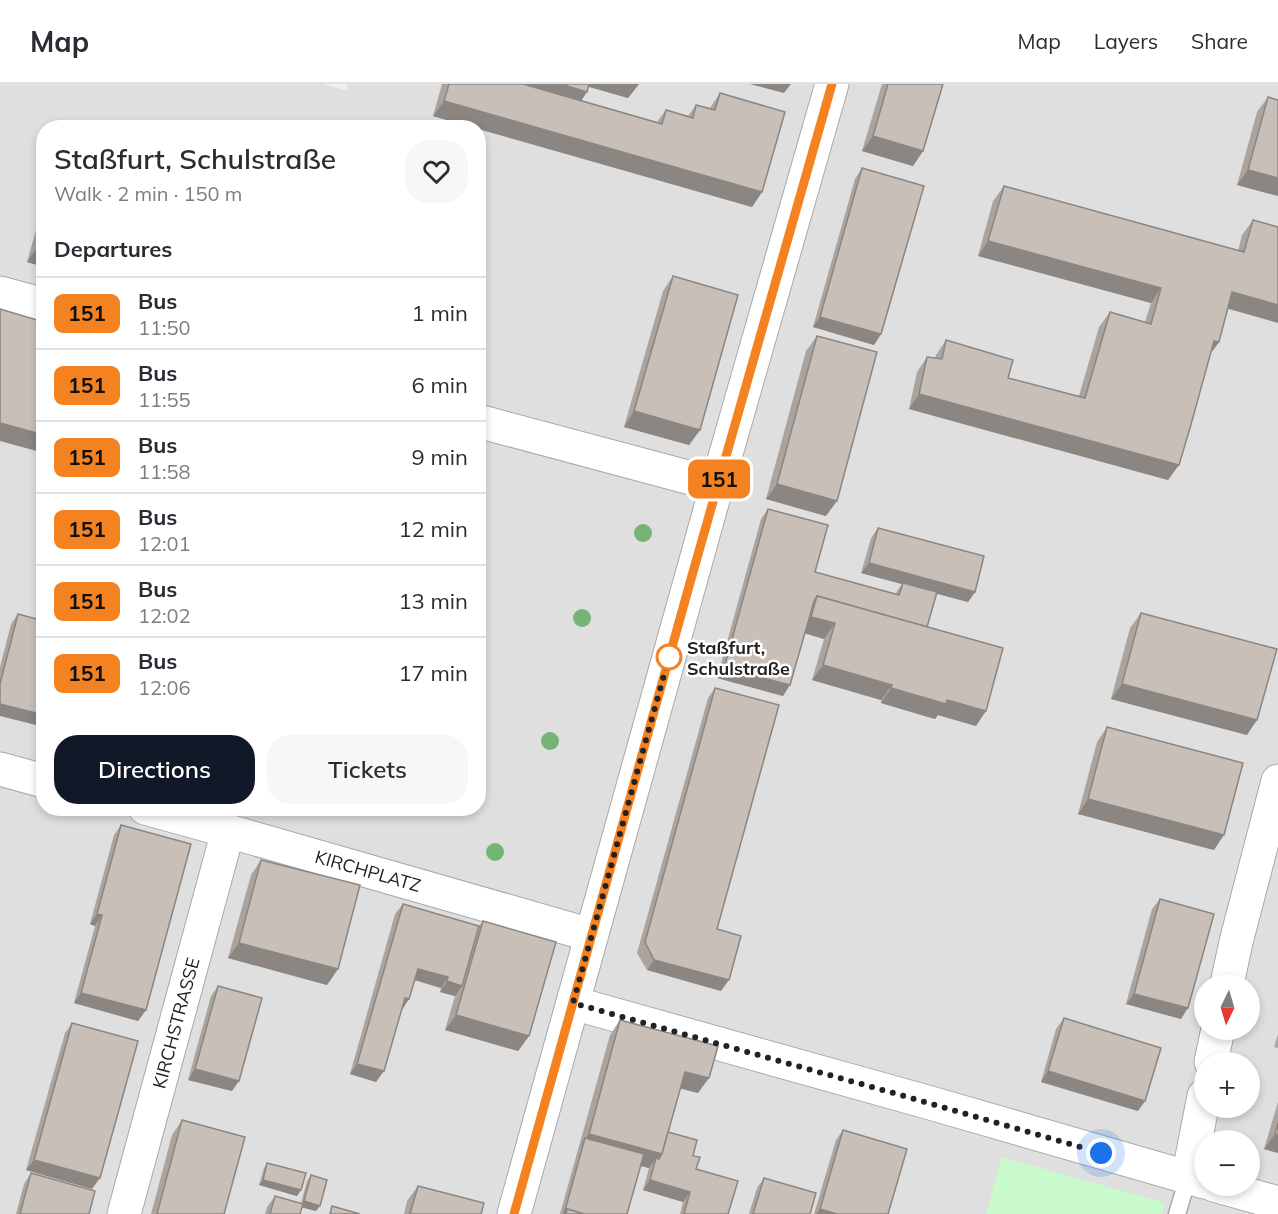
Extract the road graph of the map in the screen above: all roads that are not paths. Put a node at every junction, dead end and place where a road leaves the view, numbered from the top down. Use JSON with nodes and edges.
{"nodes":[{"id":1,"x":832,"y":84,"type":"edge"},
{"id":2,"x":0,"y":293,"type":"edge"},
{"id":3,"x":36,"y":303,"type":"edge"},
{"id":4,"x":486,"y":423,"type":"edge"},
{"id":5,"x":717,"y":485,"type":"junction"},
{"id":6,"x":0,"y":769,"type":"edge"},
{"id":7,"x":36,"y":779,"type":"edge"},
{"id":8,"x":1278,"y":781,"type":"edge"},
{"id":9,"x":174,"y":816,"type":"edge"},
{"id":10,"x":228,"y":831,"type":"junction"},
{"id":11,"x":591,"y":935,"type":"junction"},
{"id":12,"x":1229,"y":974,"type":"edge"},
{"id":13,"x":573,"y":1003,"type":"junction"},
{"id":14,"x":1194,"y":1180,"type":"edge"},
{"id":15,"x":1194,"y":1193,"type":"edge"},
{"id":16,"x":1253,"y":1196,"type":"edge"},
{"id":17,"x":1278,"y":1203,"type":"edge"},
{"id":18,"x":124,"y":1214,"type":"edge"},
{"id":19,"x":514,"y":1214,"type":"edge"},
{"id":20,"x":1178,"y":1214,"type":"edge"}],
"edges":[{"from":1,"to":5,"type":"street"},
{"from":2,"to":3,"type":"street"},
{"from":4,"to":5,"type":"street"},
{"from":5,"to":11,"type":"street"},
{"from":6,"to":7,"type":"street"},
{"from":8,"to":12,"type":"street"},
{"from":9,"to":10,"type":"street","name":"KIRCHPLATZ"},
{"from":10,"to":11,"type":"street","name":"KIRCHPLATZ"},
{"from":10,"to":18,"type":"street","name":"KIRCHSTRASSE"},
{"from":11,"to":13,"type":"street"},
{"from":13,"to":14,"type":"street"},
{"from":13,"to":19,"type":"street"},
{"from":15,"to":20,"type":"lane"},
{"from":16,"to":17,"type":"street"}]}
